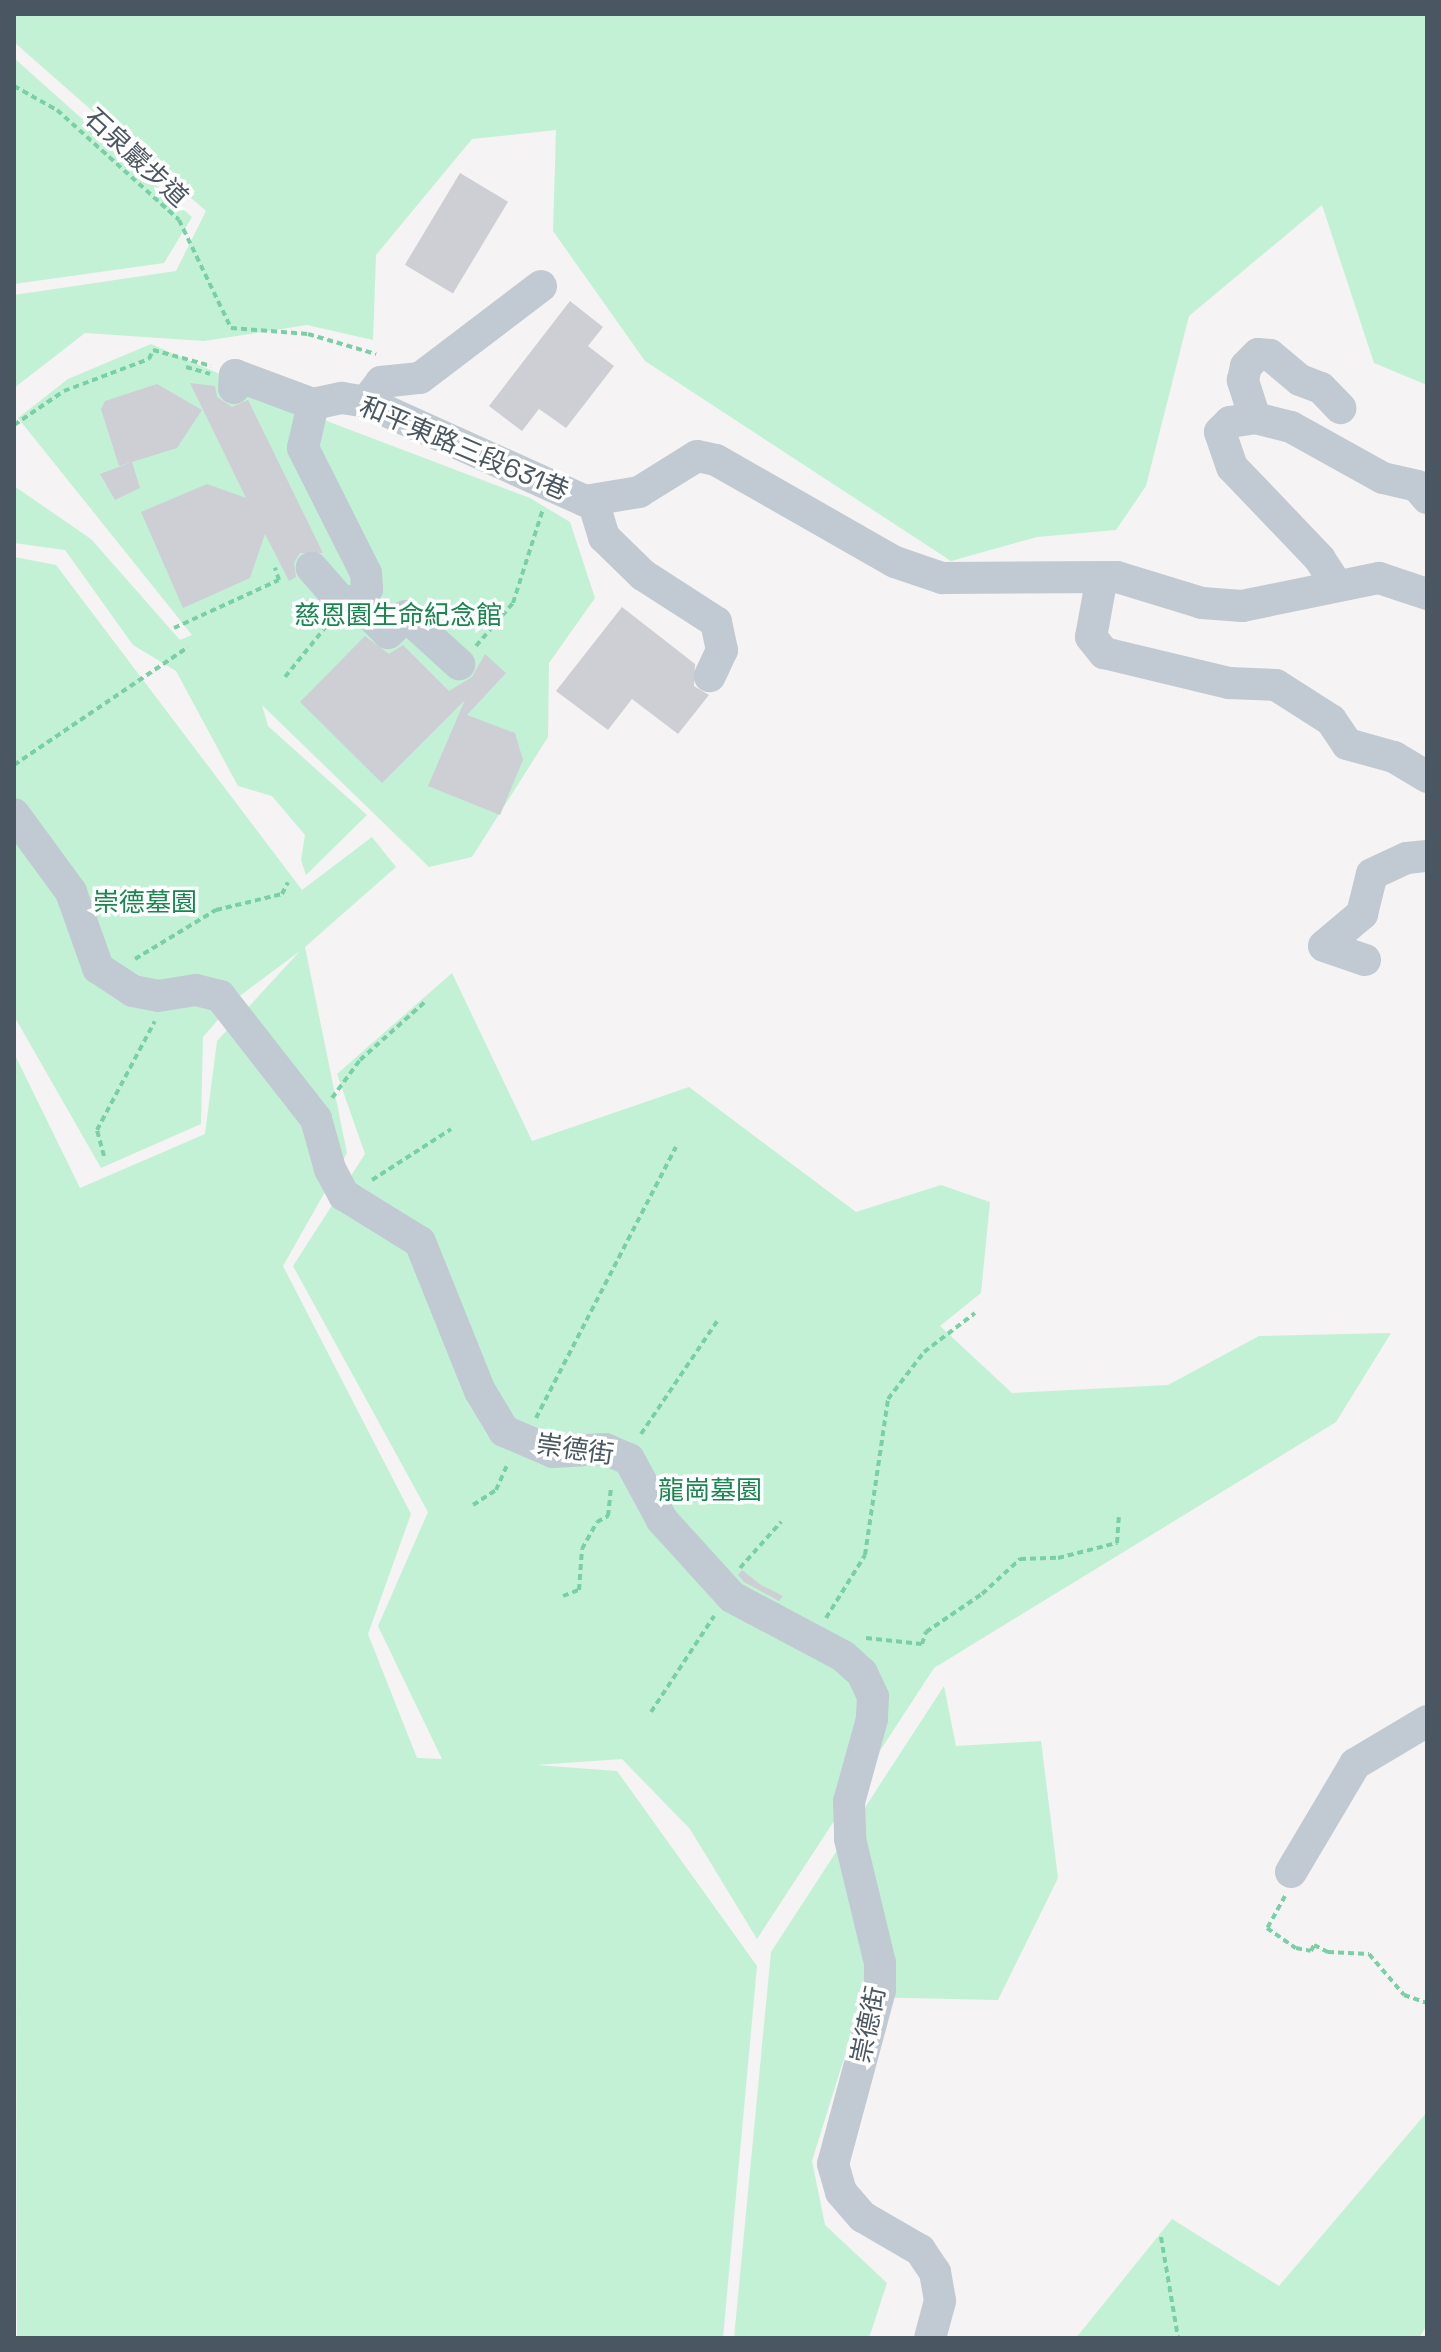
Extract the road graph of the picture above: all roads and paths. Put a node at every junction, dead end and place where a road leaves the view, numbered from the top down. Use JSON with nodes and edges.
{"nodes":[{"id":1,"x":14,"y":86,"type":"edge"},
{"id":2,"x":541,"y":286,"type":"dead end"},
{"id":3,"x":186,"y":367,"type":"dead end"},
{"id":4,"x":223,"y":377,"type":"junction"},
{"id":5,"x":373,"y":392,"type":"junction"},
{"id":6,"x":313,"y":404,"type":"junction"},
{"id":7,"x":1340,"y":408,"type":"dead end"},
{"id":8,"x":1255,"y":418,"type":"junction"},
{"id":9,"x":14,"y":425,"type":"edge"},
{"id":10,"x":550,"y":488,"type":"junction"},
{"id":11,"x":1427,"y":498,"type":"edge"},
{"id":12,"x":593,"y":501,"type":"junction"},
{"id":13,"x":275,"y":568,"type":"dead end"},
{"id":14,"x":312,"y":568,"type":"dead end"},
{"id":15,"x":1102,"y":577,"type":"junction"},
{"id":16,"x":1336,"y":584,"type":"junction"},
{"id":17,"x":1427,"y":594,"type":"edge"},
{"id":18,"x":346,"y":610,"type":"junction"},
{"id":19,"x":174,"y":628,"type":"dead end"},
{"id":20,"x":188,"y":647,"type":"dead end"},
{"id":21,"x":459,"y":664,"type":"joint"},
{"id":22,"x":710,"y":676,"type":"dead end"},
{"id":23,"x":285,"y":677,"type":"dead end"},
{"id":24,"x":14,"y":765,"type":"edge"},
{"id":25,"x":1427,"y":777,"type":"edge"},
{"id":26,"x":14,"y":814,"type":"edge"},
{"id":27,"x":1427,"y":856,"type":"edge"},
{"id":28,"x":288,"y":882,"type":"dead end"},
{"id":29,"x":1365,"y":960,"type":"dead end"},
{"id":30,"x":115,"y":982,"type":"junction"},
{"id":31,"x":158,"y":996,"type":"junction"},
{"id":32,"x":427,"y":1000,"type":"dead end"},
{"id":33,"x":316,"y":1119,"type":"junction"},
{"id":34,"x":451,"y":1129,"type":"dead end"},
{"id":35,"x":676,"y":1147,"type":"dead end"},
{"id":36,"x":104,"y":1156,"type":"dead end"},
{"id":37,"x":344,"y":1195,"type":"junction"},
{"id":38,"x":975,"y":1313,"type":"dead end"},
{"id":39,"x":718,"y":1320,"type":"dead end"},
{"id":40,"x":634,"y":1448,"type":"junction"},
{"id":41,"x":516,"y":1453,"type":"junction"},
{"id":42,"x":473,"y":1505,"type":"dead end"},
{"id":43,"x":1119,"y":1517,"type":"dead end"},
{"id":44,"x":781,"y":1522,"type":"dead end"},
{"id":45,"x":727,"y":1592,"type":"junction"},
{"id":46,"x":563,"y":1596,"type":"dead end"},
{"id":47,"x":822,"y":1625,"type":"dead end"},
{"id":48,"x":862,"y":1638,"type":"dead end"},
{"id":49,"x":651,"y":1712,"type":"dead end"},
{"id":50,"x":1427,"y":1721,"type":"edge"},
{"id":51,"x":1291,"y":1872,"type":"joint"},
{"id":52,"x":1427,"y":2003,"type":"edge"},
{"id":53,"x":1161,"y":2237,"type":"dead end"},
{"id":54,"x":930,"y":2338,"type":"edge"},
{"id":55,"x":1178,"y":2338,"type":"edge"}],
"edges":[{"from":1,"to":5,"type":"path","name":"石泉巖步道"},
{"from":2,"to":5,"type":"street"},
{"from":3,"to":4,"type":"path"},
{"from":4,"to":6,"type":"street","name":"和平東路三段631巷"},
{"from":4,"to":9,"type":"path"},
{"from":5,"to":6,"type":"street","name":"和平東路三段631巷"},
{"from":5,"to":10,"type":"street","name":"和平東路三段631巷"},
{"from":6,"to":18,"type":"street"},
{"from":7,"to":8,"type":"street"},
{"from":8,"to":11,"type":"street"},
{"from":8,"to":16,"type":"street"},
{"from":10,"to":12,"type":"street","name":"和平東路三段631巷"},
{"from":10,"to":21,"type":"path"},
{"from":12,"to":15,"type":"street","name":"和平東路三段631巷"},
{"from":12,"to":22,"type":"street"},
{"from":13,"to":19,"type":"path"},
{"from":14,"to":18,"type":"street"},
{"from":15,"to":16,"type":"street","name":"和平東路三段631巷"},
{"from":15,"to":25,"type":"street"},
{"from":16,"to":17,"type":"street","name":"和平東路三段631巷"},
{"from":18,"to":21,"type":"street"},
{"from":18,"to":23,"type":"path"},
{"from":20,"to":24,"type":"path"},
{"from":26,"to":30,"type":"street"},
{"from":27,"to":29,"type":"street"},
{"from":28,"to":30,"type":"path"},
{"from":30,"to":31,"type":"street"},
{"from":31,"to":33,"type":"street"},
{"from":31,"to":36,"type":"path"},
{"from":32,"to":33,"type":"path"},
{"from":33,"to":37,"type":"street"},
{"from":34,"to":37,"type":"path"},
{"from":35,"to":41,"type":"path"},
{"from":37,"to":41,"type":"street","name":"崇德街"},
{"from":38,"to":47,"type":"path"},
{"from":39,"to":40,"type":"path"},
{"from":40,"to":41,"type":"street","name":"崇德街"},
{"from":40,"to":45,"type":"street","name":"崇德街"},
{"from":40,"to":46,"type":"path"},
{"from":41,"to":42,"type":"path"},
{"from":43,"to":48,"type":"path"},
{"from":44,"to":45,"type":"path"},
{"from":45,"to":49,"type":"path"},
{"from":45,"to":54,"type":"street","name":"崇德街"},
{"from":50,"to":51,"type":"street"},
{"from":51,"to":52,"type":"path"},
{"from":53,"to":55,"type":"path"}]}
